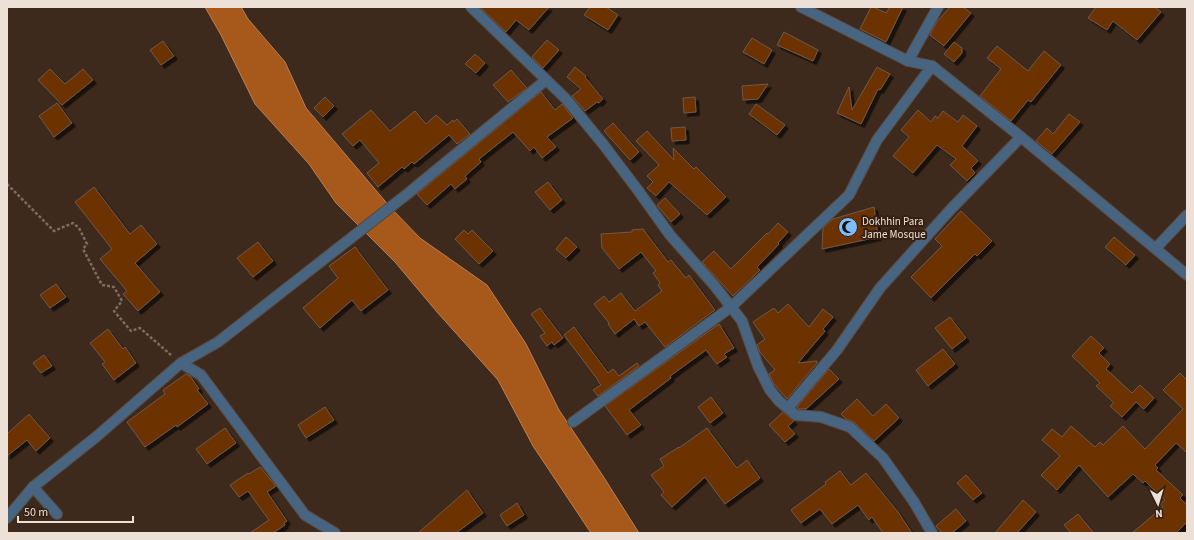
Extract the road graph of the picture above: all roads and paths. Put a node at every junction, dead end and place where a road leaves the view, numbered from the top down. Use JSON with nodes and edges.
{"nodes":[{"id":1,"x":471,"y":7,"type":"edge"},
{"id":2,"x":801,"y":7,"type":"edge"},
{"id":3,"x":938,"y":7,"type":"edge"},
{"id":4,"x":908,"y":61,"type":"junction"},
{"id":5,"x":932,"y":66,"type":"junction"},
{"id":6,"x":546,"y":80,"type":"junction"},
{"id":7,"x":1021,"y":137,"type":"junction"},
{"id":8,"x":7,"y":184,"type":"edge"},
{"id":9,"x":1187,"y":215,"type":"edge"},
{"id":10,"x":1156,"y":248,"type":"junction"},
{"id":11,"x":1187,"y":275,"type":"edge"},
{"id":12,"x":731,"y":307,"type":"junction"},
{"id":13,"x":181,"y":363,"type":"junction"},
{"id":14,"x":788,"y":408,"type":"junction"},
{"id":15,"x":574,"y":422,"type":"dead end"},
{"id":16,"x":33,"y":487,"type":"junction"},
{"id":17,"x":57,"y":514,"type":"dead end"},
{"id":18,"x":7,"y":518,"type":"edge"},
{"id":19,"x":335,"y":533,"type":"edge"},
{"id":20,"x":932,"y":533,"type":"edge"}],
"edges":[{"from":1,"to":6,"type":"street"},
{"from":2,"to":4,"type":"street"},
{"from":3,"to":4,"type":"street"},
{"from":4,"to":5,"type":"street"},
{"from":5,"to":7,"type":"street"},
{"from":5,"to":12,"type":"street"},
{"from":6,"to":12,"type":"street"},
{"from":6,"to":13,"type":"street"},
{"from":7,"to":10,"type":"street"},
{"from":7,"to":14,"type":"street"},
{"from":8,"to":13,"type":"path"},
{"from":9,"to":10,"type":"street"},
{"from":10,"to":11,"type":"street"},
{"from":12,"to":14,"type":"street"},
{"from":12,"to":15,"type":"street"},
{"from":13,"to":16,"type":"street"},
{"from":13,"to":19,"type":"street"},
{"from":14,"to":20,"type":"street"},
{"from":16,"to":17,"type":"street"},
{"from":16,"to":18,"type":"street"}]}
